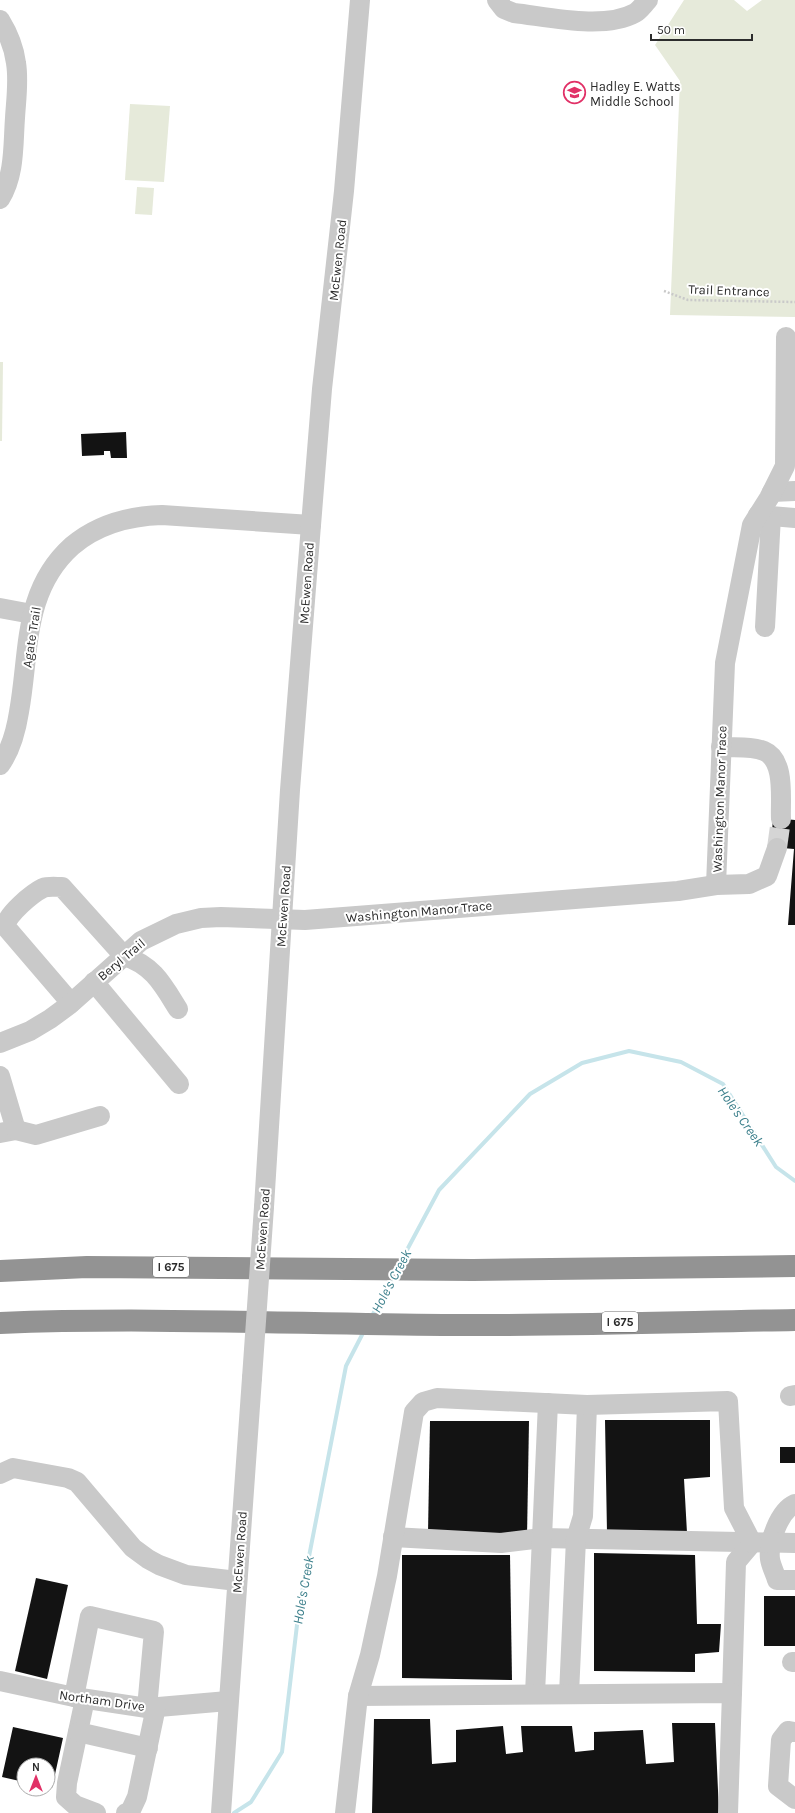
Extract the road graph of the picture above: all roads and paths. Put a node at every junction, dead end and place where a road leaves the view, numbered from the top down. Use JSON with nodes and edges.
{"nodes":[{"id":1,"x":360,"y":0,"type":"edge"},
{"id":2,"x":497,"y":0,"type":"edge"},
{"id":3,"x":648,"y":0,"type":"edge"},
{"id":4,"x":0,"y":20,"type":"edge"},
{"id":5,"x":0,"y":199,"type":"edge"},
{"id":6,"x":664,"y":291,"type":"dead end"},
{"id":7,"x":795,"y":302,"type":"edge"},
{"id":8,"x":789,"y":348,"type":"edge"},
{"id":9,"x":795,"y":490,"type":"edge"},
{"id":10,"x":772,"y":492,"type":"junction"},
{"id":11,"x":765,"y":516,"type":"junction"},
{"id":12,"x":795,"y":518,"type":"edge"},
{"id":13,"x":311,"y":525,"type":"junction"},
{"id":14,"x":0,"y":608,"type":"edge"},
{"id":15,"x":32,"y":614,"type":"junction"},
{"id":16,"x":765,"y":627,"type":"dead end"},
{"id":17,"x":721,"y":747,"type":"junction"},
{"id":18,"x":0,"y":765,"type":"edge"},
{"id":19,"x":781,"y":819,"type":"tunnel mouth"},
{"id":20,"x":777,"y":848,"type":"tunnel mouth"},
{"id":21,"x":716,"y":885,"type":"junction"},
{"id":22,"x":282,"y":919,"type":"junction"},
{"id":23,"x":124,"y":956,"type":"junction"},
{"id":24,"x":94,"y":982,"type":"junction"},
{"id":25,"x":71,"y":1004,"type":"junction"},
{"id":26,"x":178,"y":1009,"type":"dead end"},
{"id":27,"x":0,"y":1043,"type":"edge"},
{"id":28,"x":0,"y":1076,"type":"edge"},
{"id":29,"x":179,"y":1084,"type":"dead end"},
{"id":30,"x":100,"y":1116,"type":"dead end"},
{"id":31,"x":8,"y":1131,"type":"edge"},
{"id":32,"x":795,"y":1266,"type":"edge"},
{"id":33,"x":0,"y":1271,"type":"edge"},
{"id":34,"x":795,"y":1320,"type":"edge"},
{"id":35,"x":0,"y":1323,"type":"edge"},
{"id":36,"x":548,"y":1402,"type":"junction"},
{"id":37,"x":588,"y":1405,"type":"junction"},
{"id":38,"x":0,"y":1474,"type":"edge"},
{"id":39,"x":795,"y":1504,"type":"edge"},
{"id":40,"x":393,"y":1538,"type":"junction"},
{"id":41,"x":542,"y":1538,"type":"junction"},
{"id":42,"x":576,"y":1539,"type":"junction"},
{"id":43,"x":761,"y":1543,"type":"junction"},
{"id":44,"x":795,"y":1543,"type":"edge"},
{"id":45,"x":795,"y":1580,"type":"edge"},
{"id":46,"x":237,"y":1581,"type":"junction"},
{"id":47,"x":0,"y":1681,"type":"edge"},
{"id":48,"x":732,"y":1693,"type":"junction"},
{"id":49,"x":535,"y":1694,"type":"junction"},
{"id":50,"x":568,"y":1694,"type":"junction"},
{"id":51,"x":358,"y":1696,"type":"junction"},
{"id":52,"x":80,"y":1698,"type":"junction"},
{"id":53,"x":228,"y":1701,"type":"junction"},
{"id":54,"x":151,"y":1707,"type":"junction"},
{"id":55,"x":78,"y":1732,"type":"junction"},
{"id":56,"x":795,"y":1732,"type":"edge"},
{"id":57,"x":148,"y":1748,"type":"junction"},
{"id":58,"x":795,"y":1799,"type":"edge"},
{"id":59,"x":96,"y":1813,"type":"edge"},
{"id":60,"x":126,"y":1813,"type":"edge"},
{"id":61,"x":221,"y":1813,"type":"edge"},
{"id":62,"x":345,"y":1813,"type":"edge"},
{"id":63,"x":728,"y":1813,"type":"edge"}],
"edges":[{"from":1,"to":13,"type":"street","name":"McEwen Road"},
{"from":2,"to":3,"type":"street"},
{"from":4,"to":5,"type":"street"},
{"from":6,"to":7,"type":"path","name":"Trail Entrance"},
{"from":8,"to":10,"type":"street","name":"Washington Manor Trace"},
{"from":9,"to":10,"type":"street"},
{"from":10,"to":11,"type":"street","name":"Washington Manor Trace"},
{"from":11,"to":12,"type":"street"},
{"from":11,"to":16,"type":"street"},
{"from":11,"to":17,"type":"street","name":"Washington Manor Trace"},
{"from":13,"to":15,"type":"street","name":"Agate Trail"},
{"from":13,"to":22,"type":"street","name":"McEwen Road"},
{"from":14,"to":15,"type":"street"},
{"from":15,"to":18,"type":"street","name":"Agate Trail"},
{"from":17,"to":19,"type":"street"},
{"from":17,"to":21,"type":"street","name":"Washington Manor Trace"},
{"from":20,"to":21,"type":"street"},
{"from":21,"to":22,"type":"street","name":"Washington Manor Trace"},
{"from":22,"to":23,"type":"street","name":"Beryl Trail"},
{"from":22,"to":46,"type":"street","name":"McEwen Road","bridge":true},
{"from":23,"to":24,"type":"street","name":"Beryl Trail"},
{"from":23,"to":25,"type":"street"},
{"from":23,"to":26,"type":"street"},
{"from":24,"to":25,"type":"street","name":"Beryl Trail"},
{"from":24,"to":29,"type":"street"},
{"from":25,"to":27,"type":"street","name":"Beryl Trail"},
{"from":28,"to":31,"type":"street"},
{"from":30,"to":31,"type":"street"},
{"from":32,"to":33,"type":"highway","number":"I 675"},
{"from":34,"to":35,"type":"highway","number":"I 675"},
{"from":36,"to":37,"type":"street"},
{"from":36,"to":40,"type":"street"},
{"from":36,"to":41,"type":"street"},
{"from":37,"to":42,"type":"street"},
{"from":37,"to":43,"type":"street"},
{"from":38,"to":46,"type":"street"},
{"from":39,"to":43,"type":"street"},
{"from":40,"to":41,"type":"street"},
{"from":40,"to":51,"type":"street"},
{"from":41,"to":42,"type":"street"},
{"from":41,"to":49,"type":"street"},
{"from":42,"to":43,"type":"street"},
{"from":42,"to":50,"type":"street"},
{"from":43,"to":44,"type":"street"},
{"from":43,"to":45,"type":"street"},
{"from":43,"to":48,"type":"street"},
{"from":46,"to":53,"type":"street","name":"McEwen Road"},
{"from":47,"to":52,"type":"street","name":"Northam Drive"},
{"from":48,"to":50,"type":"street"},
{"from":48,"to":63,"type":"street"},
{"from":49,"to":50,"type":"street"},
{"from":49,"to":51,"type":"street"},
{"from":51,"to":62,"type":"street"},
{"from":52,"to":54,"type":"street","name":"Northam Drive"},
{"from":52,"to":54,"type":"street"},
{"from":52,"to":55,"type":"street"},
{"from":53,"to":54,"type":"street","name":"Northam Drive"},
{"from":53,"to":61,"type":"street","name":"McEwen Road"},
{"from":54,"to":57,"type":"street"},
{"from":55,"to":57,"type":"street"},
{"from":55,"to":59,"type":"street"},
{"from":56,"to":58,"type":"street"},
{"from":57,"to":60,"type":"street"}]}
